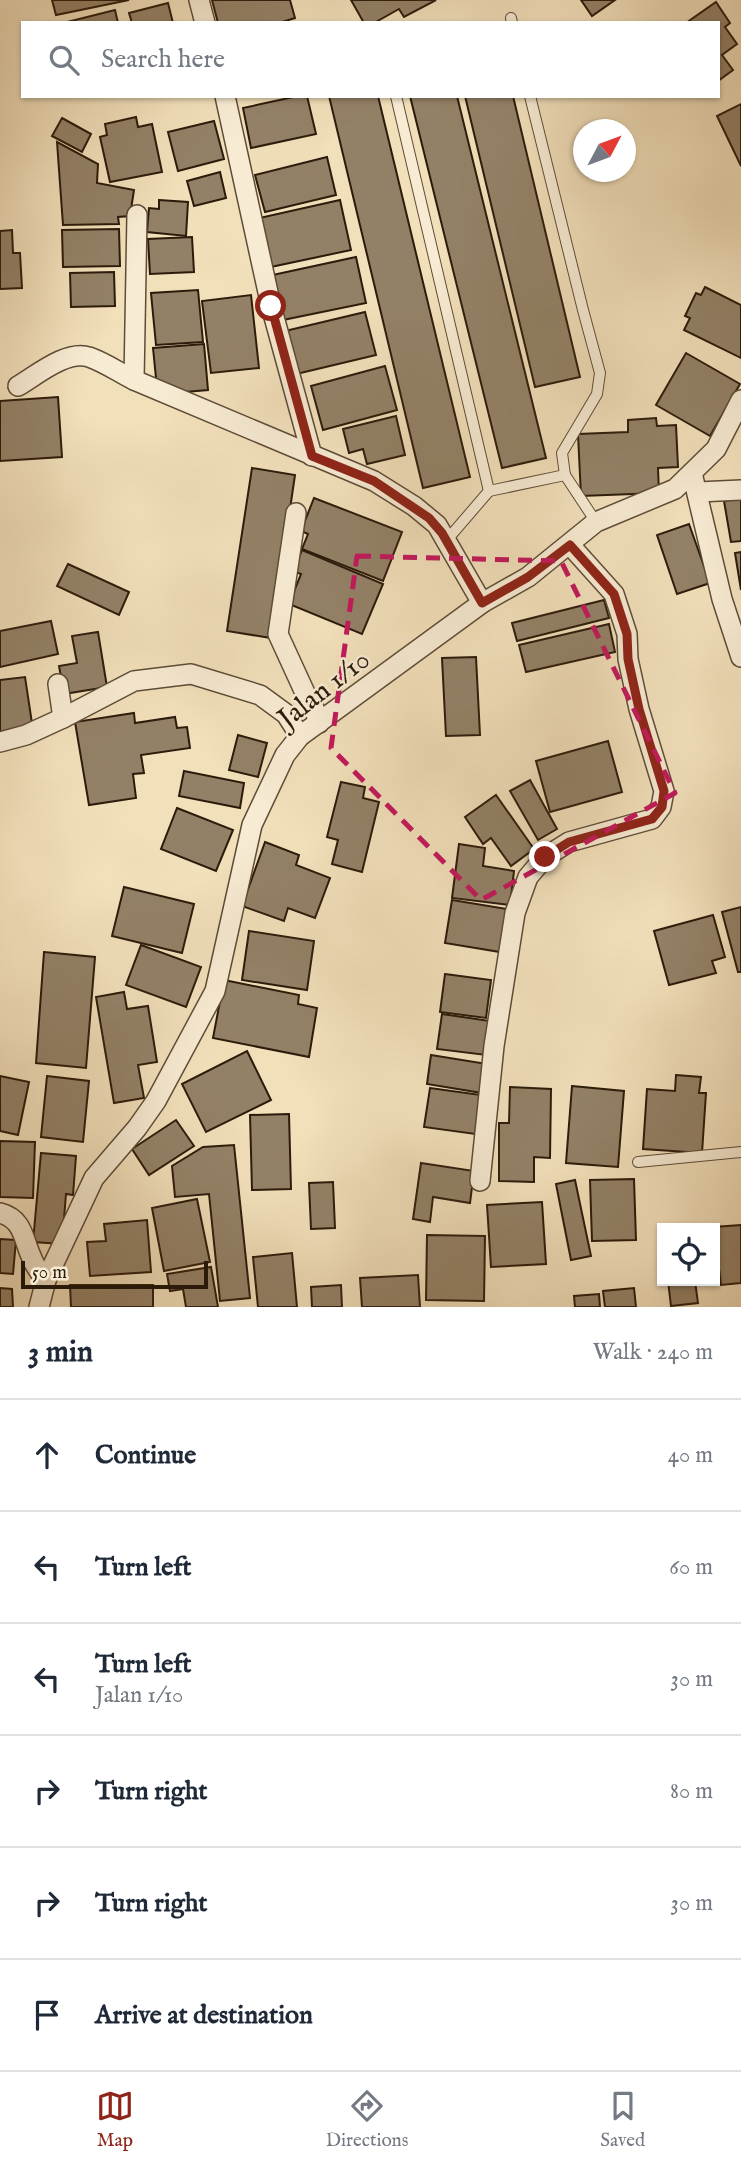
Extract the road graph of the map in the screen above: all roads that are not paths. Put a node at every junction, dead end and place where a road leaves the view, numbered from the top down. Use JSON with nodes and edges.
{"nodes":[{"id":1,"x":199,"y":0,"type":"edge"},
{"id":2,"x":204,"y":21,"type":"edge"},
{"id":3,"x":225,"y":98,"type":"edge"},
{"id":4,"x":396,"y":98,"type":"edge"},
{"id":5,"x":531,"y":98,"type":"edge"},
{"id":6,"x":137,"y":215,"type":"dead end"},
{"id":7,"x":134,"y":380,"type":"junction"},
{"id":8,"x":18,"y":386,"type":"dead end"},
{"id":9,"x":741,"y":400,"type":"edge"},
{"id":10,"x":312,"y":456,"type":"junction"},
{"id":11,"x":565,"y":475,"type":"junction"},
{"id":12,"x":695,"y":482,"type":"junction"},
{"id":13,"x":741,"y":490,"type":"edge"},
{"id":14,"x":489,"y":491,"type":"junction"},
{"id":15,"x":296,"y":513,"type":"dead end"},
{"id":16,"x":596,"y":522,"type":"junction"},
{"id":17,"x":446,"y":541,"type":"junction"},
{"id":18,"x":570,"y":545,"type":"junction"},
{"id":19,"x":482,"y":603,"type":"junction"},
{"id":20,"x":741,"y":657,"type":"edge"},
{"id":21,"x":58,"y":684,"type":"dead end"},
{"id":22,"x":63,"y":718,"type":"junction"},
{"id":23,"x":319,"y":723,"type":"junction"},
{"id":24,"x":300,"y":736,"type":"junction"},
{"id":25,"x":0,"y":742,"type":"edge"},
{"id":26,"x":741,"y":1152,"type":"edge"},
{"id":27,"x":638,"y":1162,"type":"dead end"},
{"id":28,"x":480,"y":1181,"type":"dead end"},
{"id":29,"x":0,"y":1213,"type":"edge"},
{"id":30,"x":46,"y":1280,"type":"junction"},
{"id":31,"x":39,"y":1307,"type":"edge"}],
"edges":[{"from":1,"to":2,"type":"street"},
{"from":3,"to":10,"type":"street"},
{"from":4,"to":14,"type":"lane"},
{"from":5,"to":11,"type":"lane"},
{"from":6,"to":7,"type":"street"},
{"from":7,"to":8,"type":"street"},
{"from":7,"to":10,"type":"street"},
{"from":9,"to":12,"type":"street","name":"Jalan 1/10"},
{"from":10,"to":17,"type":"street"},
{"from":11,"to":14,"type":"lane"},
{"from":11,"to":16,"type":"lane"},
{"from":12,"to":13,"type":"street"},
{"from":12,"to":16,"type":"street","name":"Jalan 1/10"},
{"from":12,"to":20,"type":"street"},
{"from":14,"to":17,"type":"lane"},
{"from":15,"to":23,"type":"street"},
{"from":16,"to":18,"type":"street","name":"Jalan 1/10"},
{"from":17,"to":19,"type":"street"},
{"from":18,"to":19,"type":"street","name":"Jalan 1/10"},
{"from":18,"to":28,"type":"street"},
{"from":19,"to":23,"type":"street","name":"Jalan 1/10"},
{"from":21,"to":22,"type":"street"},
{"from":22,"to":24,"type":"street"},
{"from":22,"to":25,"type":"street"},
{"from":23,"to":24,"type":"street","name":"Jalan 1/10"},
{"from":24,"to":30,"type":"street","name":"Jalan 1/10"},
{"from":26,"to":27,"type":"lane"},
{"from":29,"to":30,"type":"street"},
{"from":30,"to":31,"type":"street","name":"Jalan 1/10"}]}
